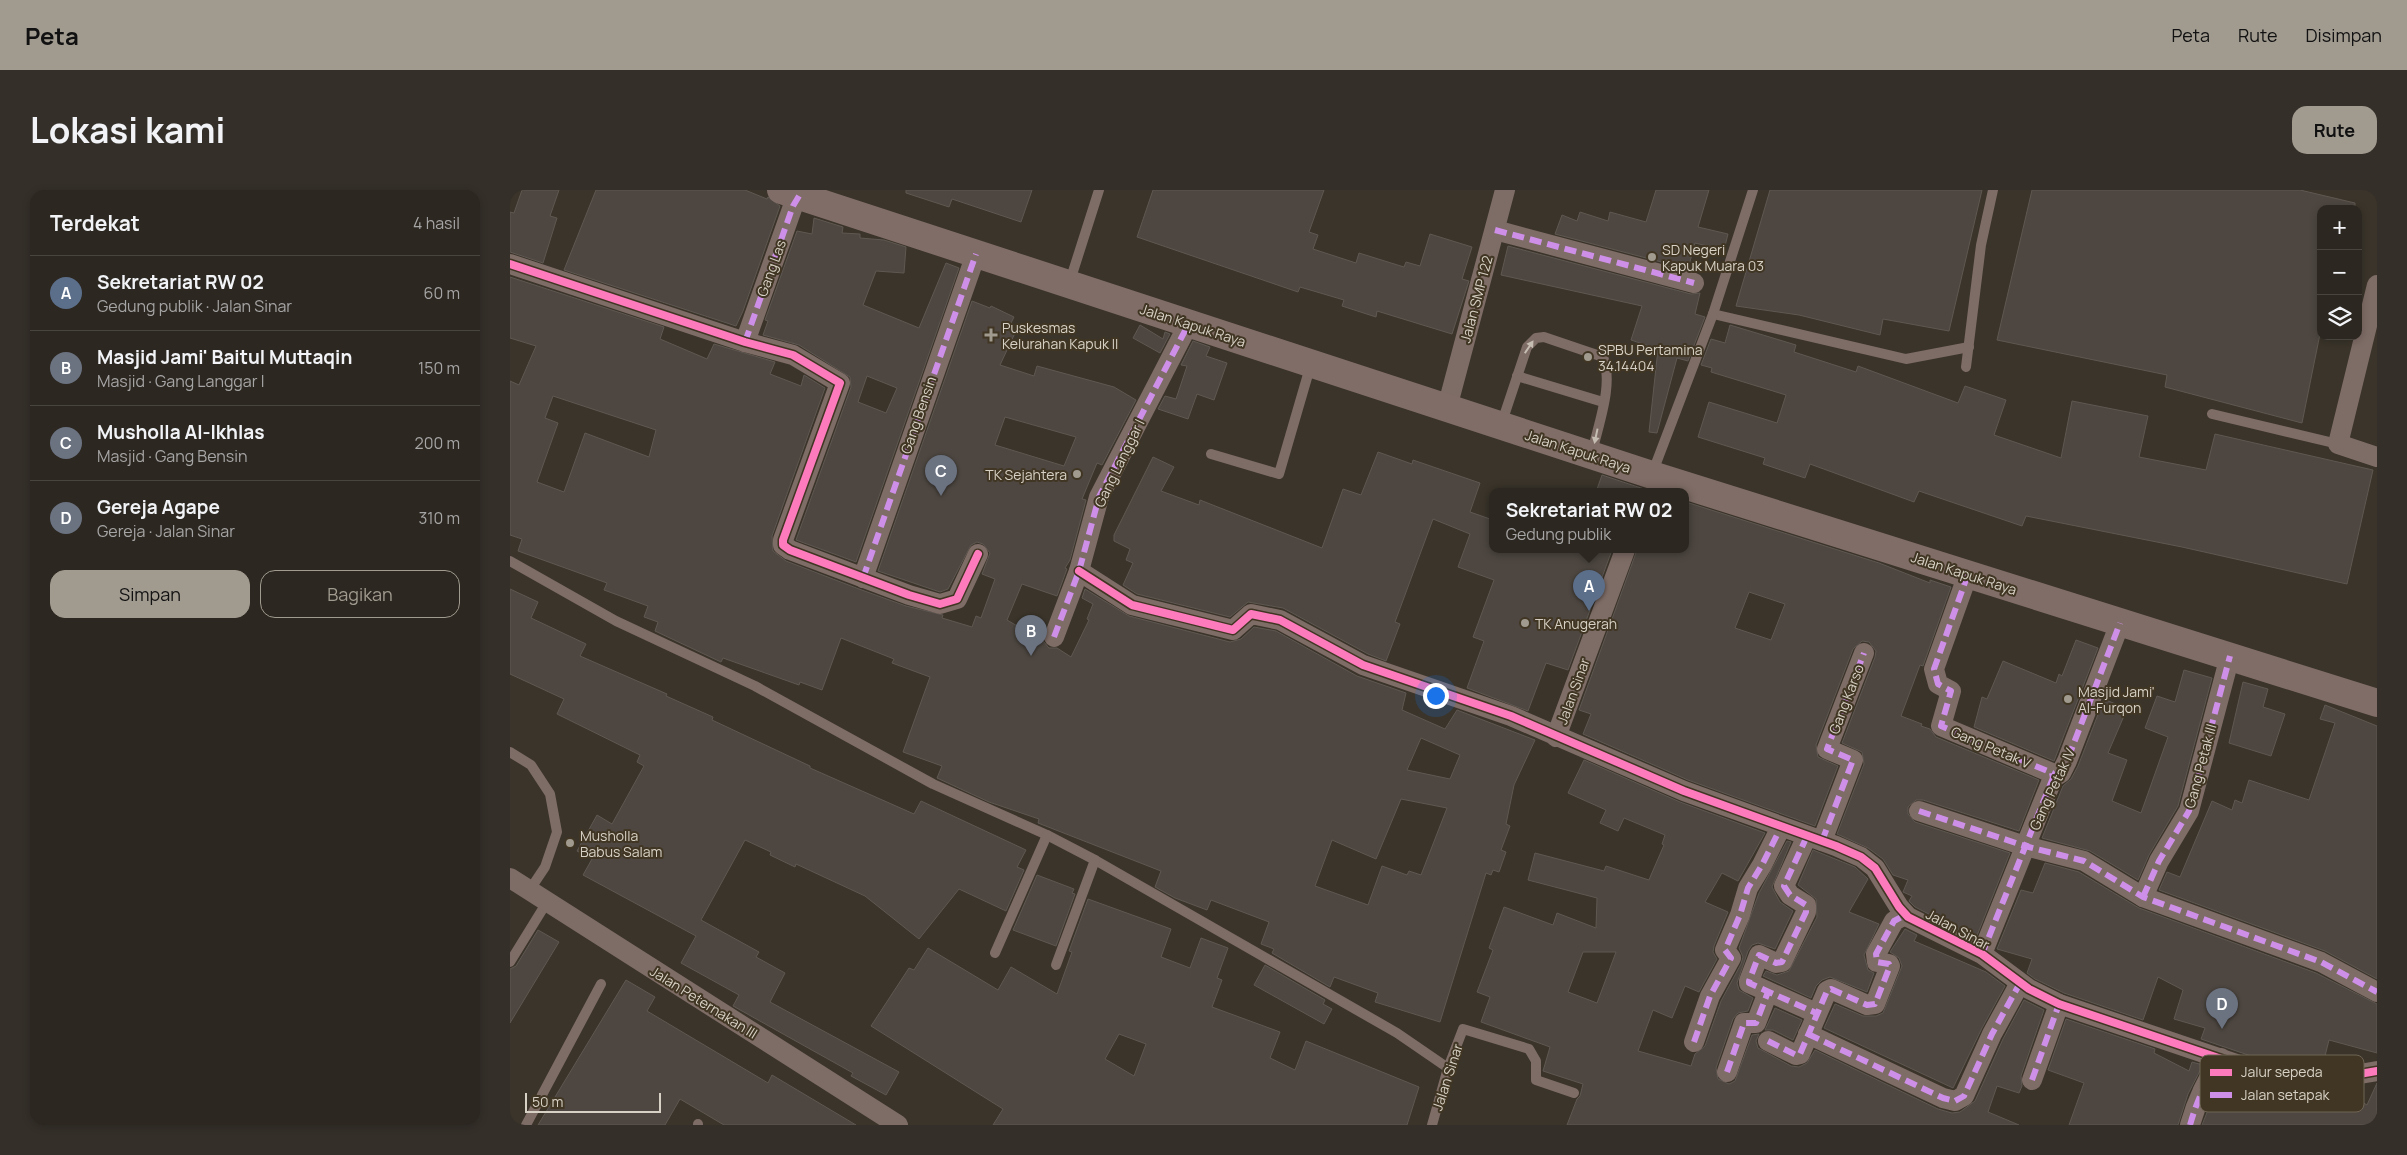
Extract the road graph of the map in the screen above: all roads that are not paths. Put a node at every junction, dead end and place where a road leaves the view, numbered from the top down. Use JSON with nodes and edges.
{"nodes":[{"id":1,"x":1099,"y":190,"type":"edge"},
{"id":2,"x":1505,"y":190,"type":"edge"},
{"id":3,"x":1753,"y":190,"type":"edge"},
{"id":4,"x":1993,"y":190,"type":"edge"},
{"id":5,"x":804,"y":194,"type":"edge"},
{"id":6,"x":1495,"y":230,"type":"junction"},
{"id":7,"x":976,"y":254,"type":"junction"},
{"id":8,"x":510,"y":264,"type":"edge"},
{"id":9,"x":1694,"y":283,"type":"dead end"},
{"id":10,"x":1069,"y":284,"type":"junction"},
{"id":11,"x":2377,"y":285,"type":"edge"},
{"id":12,"x":1713,"y":314,"type":"junction"},
{"id":13,"x":1189,"y":323,"type":"junction"},
{"id":14,"x":745,"y":342,"type":"junction"},
{"id":15,"x":1969,"y":347,"type":"junction"},
{"id":16,"x":1311,"y":364,"type":"junction"},
{"id":17,"x":1966,"y":367,"type":"dead end"},
{"id":18,"x":1517,"y":376,"type":"junction"},
{"id":19,"x":1604,"y":402,"type":"junction"},
{"id":20,"x":1447,"y":408,"type":"junction"},
{"id":21,"x":2212,"y":414,"type":"dead end"},
{"id":22,"x":1501,"y":426,"type":"junction"},
{"id":23,"x":2338,"y":444,"type":"junction"},
{"id":24,"x":1211,"y":454,"type":"dead end"},
{"id":25,"x":1592,"y":455,"type":"junction"},
{"id":26,"x":2377,"y":457,"type":"edge"},
{"id":27,"x":1649,"y":484,"type":"edge"},
{"id":28,"x":1663,"y":488,"type":"edge"},
{"id":29,"x":1689,"y":495,"type":"edge"},
{"id":30,"x":1624,"y":553,"type":"edge"},
{"id":31,"x":978,"y":554,"type":"dead end"},
{"id":32,"x":510,"y":561,"type":"edge"},
{"id":33,"x":1079,"y":571,"type":"junction"},
{"id":34,"x":1968,"y":574,"type":"junction"},
{"id":35,"x":863,"y":578,"type":"junction"},
{"id":36,"x":2120,"y":623,"type":"junction"},
{"id":37,"x":1054,"y":637,"type":"dead end"},
{"id":38,"x":1864,"y":653,"type":"dead end"},
{"id":39,"x":2230,"y":656,"type":"junction"},
{"id":40,"x":2377,"y":702,"type":"edge"},
{"id":41,"x":1556,"y":737,"type":"junction"},
{"id":42,"x":510,"y":752,"type":"edge"},
{"id":43,"x":2054,"y":778,"type":"junction"},
{"id":44,"x":1920,"y":811,"type":"dead end"},
{"id":45,"x":1781,"y":827,"type":"junction"},
{"id":46,"x":1047,"y":835,"type":"junction"},
{"id":47,"x":1815,"y":839,"type":"junction"},
{"id":48,"x":2025,"y":846,"type":"junction"},
{"id":49,"x":1095,"y":860,"type":"junction"},
{"id":50,"x":510,"y":878,"type":"edge"},
{"id":51,"x":529,"y":891,"type":"junction"},
{"id":52,"x":2143,"y":897,"type":"junction"},
{"id":53,"x":547,"y":902,"type":"junction"},
{"id":54,"x":1905,"y":914,"type":"junction"},
{"id":55,"x":995,"y":953,"type":"dead end"},
{"id":56,"x":1982,"y":954,"type":"junction"},
{"id":57,"x":510,"y":962,"type":"edge"},
{"id":58,"x":1056,"y":965,"type":"dead end"},
{"id":59,"x":2020,"y":983,"type":"junction"},
{"id":60,"x":601,"y":984,"type":"dead end"},
{"id":61,"x":1768,"y":992,"type":"junction"},
{"id":62,"x":2377,"y":992,"type":"edge"},
{"id":63,"x":2060,"y":1004,"type":"junction"},
{"id":64,"x":1816,"y":1013,"type":"junction"},
{"id":65,"x":1808,"y":1034,"type":"junction"},
{"id":66,"x":1768,"y":1041,"type":"dead end"},
{"id":67,"x":1694,"y":1042,"type":"dead end"},
{"id":68,"x":2212,"y":1055,"type":"edge"},
{"id":69,"x":1448,"y":1068,"type":"junction"},
{"id":70,"x":2377,"y":1071,"type":"edge"},
{"id":71,"x":1727,"y":1072,"type":"dead end"},
{"id":72,"x":2364,"y":1073,"type":"edge"},
{"id":73,"x":2032,"y":1080,"type":"dead end"},
{"id":74,"x":1574,"y":1093,"type":"dead end"},
{"id":75,"x":2200,"y":1096,"type":"edge"},
{"id":76,"x":526,"y":1125,"type":"edge"},
{"id":77,"x":898,"y":1125,"type":"edge"},
{"id":78,"x":1432,"y":1125,"type":"edge"},
{"id":79,"x":2190,"y":1125,"type":"edge"}],
"edges":[{"from":1,"to":10,"type":"lane"},
{"from":2,"to":6,"type":"street","name":"Jalan SMP 122"},
{"from":3,"to":12,"type":"lane"},
{"from":4,"to":15,"type":"lane"},
{"from":5,"to":7,"type":"main road","name":"Jalan Kapuk Raya"},
{"from":5,"to":14,"type":"street","name":"Gang Las"},
{"from":6,"to":9,"type":"street"},
{"from":6,"to":20,"type":"street","name":"Jalan SMP 122"},
{"from":7,"to":10,"type":"main road","name":"Jalan Kapuk Raya"},
{"from":7,"to":35,"type":"street","name":"Gang Bensin"},
{"from":8,"to":14,"type":"street"},
{"from":10,"to":13,"type":"main road","name":"Jalan Kapuk Raya"},
{"from":11,"to":23,"type":"street"},
{"from":12,"to":15,"type":"lane"},
{"from":12,"to":27,"type":"lane"},
{"from":13,"to":16,"type":"main road","name":"Jalan Kapuk Raya"},
{"from":13,"to":33,"type":"street","name":"Gang Langgar I"},
{"from":14,"to":35,"type":"street"},
{"from":15,"to":17,"type":"lane"},
{"from":16,"to":20,"type":"main road","name":"Jalan Kapuk Raya"},
{"from":16,"to":24,"type":"lane"},
{"from":18,"to":19,"type":"lane"},
{"from":18,"to":19,"type":"lane","one_way":true},
{"from":18,"to":22,"type":"lane"},
{"from":19,"to":25,"type":"lane","one_way":true},
{"from":20,"to":22,"type":"main road","name":"Jalan Kapuk Raya"},
{"from":21,"to":23,"type":"lane"},
{"from":22,"to":25,"type":"main road","name":"Jalan Kapuk Raya"},
{"from":23,"to":26,"type":"street"},
{"from":25,"to":27,"type":"main road","name":"Jalan Kapuk Raya"},
{"from":27,"to":28,"type":"main road","name":"Jalan Kapuk Raya"},
{"from":29,"to":34,"type":"main road","name":"Jalan Kapuk Raya"},
{"from":30,"to":41,"type":"street","name":"Jalan Sinar"},
{"from":31,"to":35,"type":"street"},
{"from":32,"to":46,"type":"lane"},
{"from":33,"to":37,"type":"street","name":"Gang Langgar I"},
{"from":33,"to":41,"type":"street"},
{"from":34,"to":36,"type":"main road","name":"Jalan Kapuk Raya"},
{"from":34,"to":43,"type":"street","name":"Gang Petak V"},
{"from":36,"to":39,"type":"main road","name":"Jalan Kapuk Raya"},
{"from":36,"to":43,"type":"street","name":"Gang Petak IV"},
{"from":38,"to":47,"type":"street","name":"Gang Karso"},
{"from":39,"to":40,"type":"main road","name":"Jalan Kapuk Raya"},
{"from":39,"to":52,"type":"street","name":"Gang Petak III"},
{"from":41,"to":45,"type":"street","name":"Jalan Sinar"},
{"from":42,"to":51,"type":"lane"},
{"from":43,"to":48,"type":"street","name":"Gang Petak IV"},
{"from":44,"to":48,"type":"street"},
{"from":45,"to":47,"type":"street","name":"Jalan Sinar"},
{"from":45,"to":67,"type":"street"},
{"from":46,"to":49,"type":"lane"},
{"from":46,"to":55,"type":"lane"},
{"from":47,"to":54,"type":"street","name":"Jalan Sinar"},
{"from":47,"to":61,"type":"street"},
{"from":48,"to":52,"type":"street"},
{"from":48,"to":56,"type":"street","name":"Gang Petak IV"},
{"from":49,"to":58,"type":"lane"},
{"from":49,"to":69,"type":"lane"},
{"from":50,"to":51,"type":"street","name":"Jalan Peternakan III"},
{"from":51,"to":53,"type":"street","name":"Jalan Peternakan III"},
{"from":52,"to":62,"type":"street"},
{"from":53,"to":57,"type":"lane"},
{"from":53,"to":77,"type":"street","name":"Jalan Peternakan III"},
{"from":54,"to":56,"type":"street","name":"Jalan Sinar"},
{"from":54,"to":64,"type":"street"},
{"from":56,"to":59,"type":"street","name":"Jalan Sinar"},
{"from":59,"to":63,"type":"street","name":"Jalan Sinar"},
{"from":59,"to":65,"type":"street"},
{"from":60,"to":76,"type":"lane"},
{"from":61,"to":64,"type":"street"},
{"from":61,"to":71,"type":"street"},
{"from":63,"to":68,"type":"street","name":"Jalan Sinar"},
{"from":63,"to":73,"type":"street"},
{"from":64,"to":65,"type":"street"},
{"from":65,"to":66,"type":"street"},
{"from":69,"to":74,"type":"lane","name":"Jalan Sinar"},
{"from":69,"to":78,"type":"lane","name":"Jalan Sinar"},
{"from":70,"to":72,"type":"street","name":"Jalan Sinar"},
{"from":75,"to":79,"type":"street"}]}
